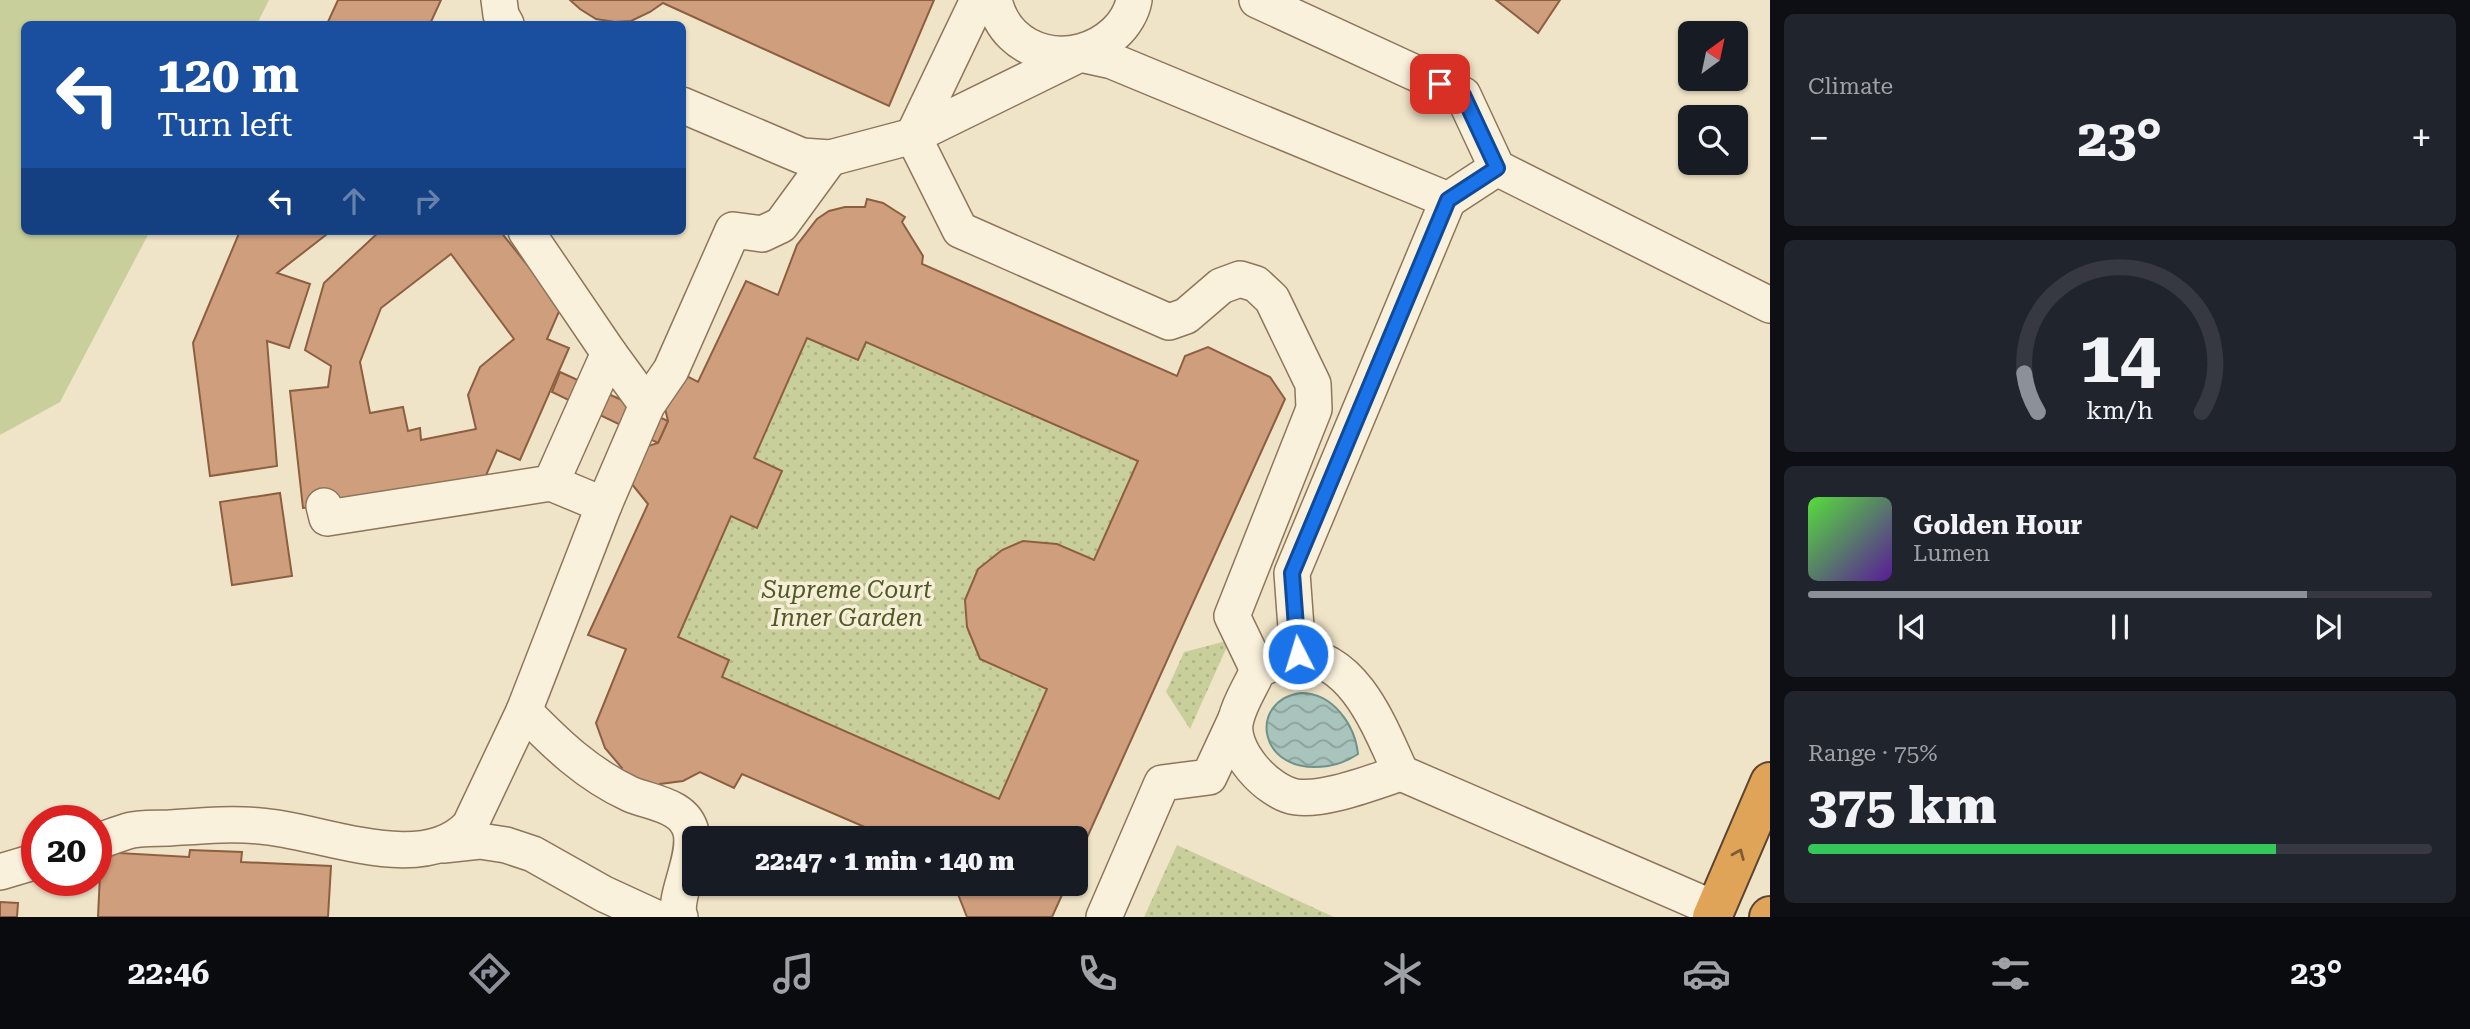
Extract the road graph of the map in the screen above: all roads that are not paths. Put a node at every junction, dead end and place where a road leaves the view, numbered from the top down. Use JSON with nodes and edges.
{"nodes":[{"id":1,"x":499,"y":0,"type":"edge"},
{"id":2,"x":978,"y":0,"type":"edge"},
{"id":3,"x":994,"y":0,"type":"edge"},
{"id":4,"x":1134,"y":0,"type":"edge"},
{"id":5,"x":1257,"y":0,"type":"edge"},
{"id":6,"x":504,"y":21,"type":"edge"},
{"id":7,"x":1080,"y":54,"type":"junction"},
{"id":8,"x":686,"y":107,"type":"edge"},
{"id":9,"x":913,"y":136,"type":"junction"},
{"id":10,"x":830,"y":158,"type":"junction"},
{"id":11,"x":1497,"y":168,"type":"junction"},
{"id":12,"x":1448,"y":200,"type":"junction"},
{"id":13,"x":529,"y":235,"type":"edge"},
{"id":14,"x":1770,"y":305,"type":"edge"},
{"id":15,"x":608,"y":353,"type":"junction"},
{"id":16,"x":647,"y":405,"type":"junction"},
{"id":17,"x":551,"y":482,"type":"junction"},
{"id":18,"x":604,"y":505,"type":"junction"},
{"id":19,"x":324,"y":506,"type":"dead end"},
{"id":20,"x":1298,"y":654,"type":"junction"},
{"id":21,"x":1258,"y":670,"type":"junction"},
{"id":22,"x":524,"y":711,"type":"junction"},
{"id":23,"x":1235,"y":721,"type":"junction"},
{"id":24,"x":1401,"y":773,"type":"junction"},
{"id":25,"x":1770,"y":782,"type":"edge"},
{"id":26,"x":112,"y":837,"type":"edge"},
{"id":27,"x":443,"y":845,"type":"junction"},
{"id":28,"x":21,"y":866,"type":"edge"},
{"id":29,"x":0,"y":872,"type":"edge"},
{"id":30,"x":1713,"y":913,"type":"edge"},
{"id":31,"x":654,"y":917,"type":"edge"},
{"id":32,"x":680,"y":917,"type":"edge"},
{"id":33,"x":1104,"y":917,"type":"edge"}],
"edges":[{"from":1,"to":6,"type":"lane"},
{"from":2,"to":9,"type":"lane"},
{"from":3,"to":7,"type":"lane"},
{"from":4,"to":7,"type":"lane"},
{"from":5,"to":11,"type":"lane"},
{"from":7,"to":9,"type":"lane"},
{"from":7,"to":12,"type":"lane"},
{"from":8,"to":10,"type":"lane"},
{"from":9,"to":10,"type":"lane"},
{"from":9,"to":21,"type":"lane"},
{"from":10,"to":16,"type":"lane"},
{"from":11,"to":12,"type":"lane"},
{"from":11,"to":14,"type":"lane"},
{"from":12,"to":20,"type":"lane"},
{"from":13,"to":15,"type":"lane"},
{"from":15,"to":16,"type":"lane"},
{"from":15,"to":17,"type":"lane"},
{"from":16,"to":18,"type":"lane"},
{"from":17,"to":18,"type":"lane"},
{"from":17,"to":19,"type":"lane"},
{"from":18,"to":22,"type":"lane"},
{"from":20,"to":21,"type":"lane"},
{"from":20,"to":24,"type":"lane"},
{"from":21,"to":23,"type":"lane"},
{"from":22,"to":27,"type":"lane"},
{"from":22,"to":32,"type":"lane"},
{"from":23,"to":24,"type":"lane"},
{"from":23,"to":33,"type":"lane"},
{"from":24,"to":30,"type":"lane"},
{"from":30,"to":25,"type":"highway","one_way":true},
{"from":26,"to":27,"type":"lane"},
{"from":27,"to":31,"type":"lane"},
{"from":28,"to":29,"type":"lane"}]}
